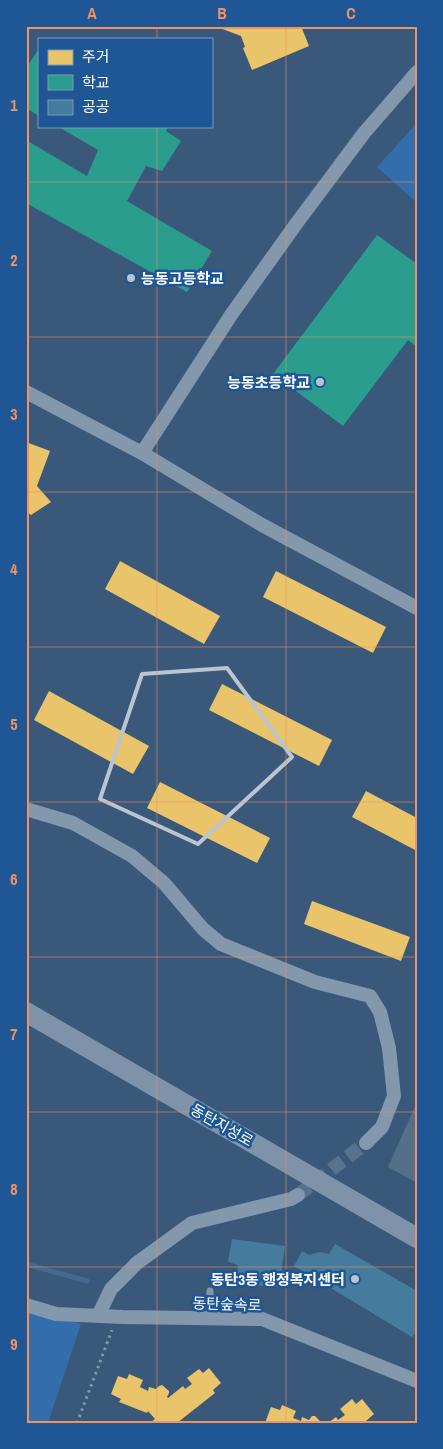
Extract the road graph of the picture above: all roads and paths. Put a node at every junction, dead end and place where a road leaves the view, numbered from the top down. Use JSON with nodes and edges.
{"nodes":[{"id":1,"x":417,"y":72,"type":"edge"},
{"id":2,"x":26,"y":392,"type":"edge"},
{"id":3,"x":142,"y":452,"type":"junction"},
{"id":4,"x":417,"y":608,"type":"edge"},
{"id":5,"x":26,"y":809,"type":"edge"},
{"id":6,"x":26,"y":1012,"type":"edge"},
{"id":7,"x":366,"y":1144,"type":"tunnel mouth"},
{"id":8,"x":298,"y":1195,"type":"tunnel mouth"},
{"id":9,"x":417,"y":1238,"type":"edge"},
{"id":10,"x":210,"y":1291,"type":"dead end"},
{"id":11,"x":26,"y":1305,"type":"edge"},
{"id":12,"x":98,"y":1316,"type":"junction"},
{"id":13,"x":117,"y":1317,"type":"junction"},
{"id":14,"x":210,"y":1318,"type":"junction"},
{"id":15,"x":417,"y":1382,"type":"edge"},
{"id":16,"x":77,"y":1423,"type":"edge"}],
"edges":[{"from":1,"to":3,"type":"street"},
{"from":2,"to":3,"type":"street"},
{"from":3,"to":4,"type":"street"},
{"from":5,"to":7,"type":"street"},
{"from":6,"to":9,"type":"main road","name":"동탄지성로"},
{"from":8,"to":12,"type":"street"},
{"from":10,"to":14,"type":"lane"},
{"from":11,"to":12,"type":"street","name":"동탄숲속로"},
{"from":12,"to":13,"type":"street","name":"동탄숲속로"},
{"from":13,"to":14,"type":"street","name":"동탄숲속로"},
{"from":13,"to":16,"type":"path"},
{"from":14,"to":15,"type":"street","name":"동탄숲속로"}]}
